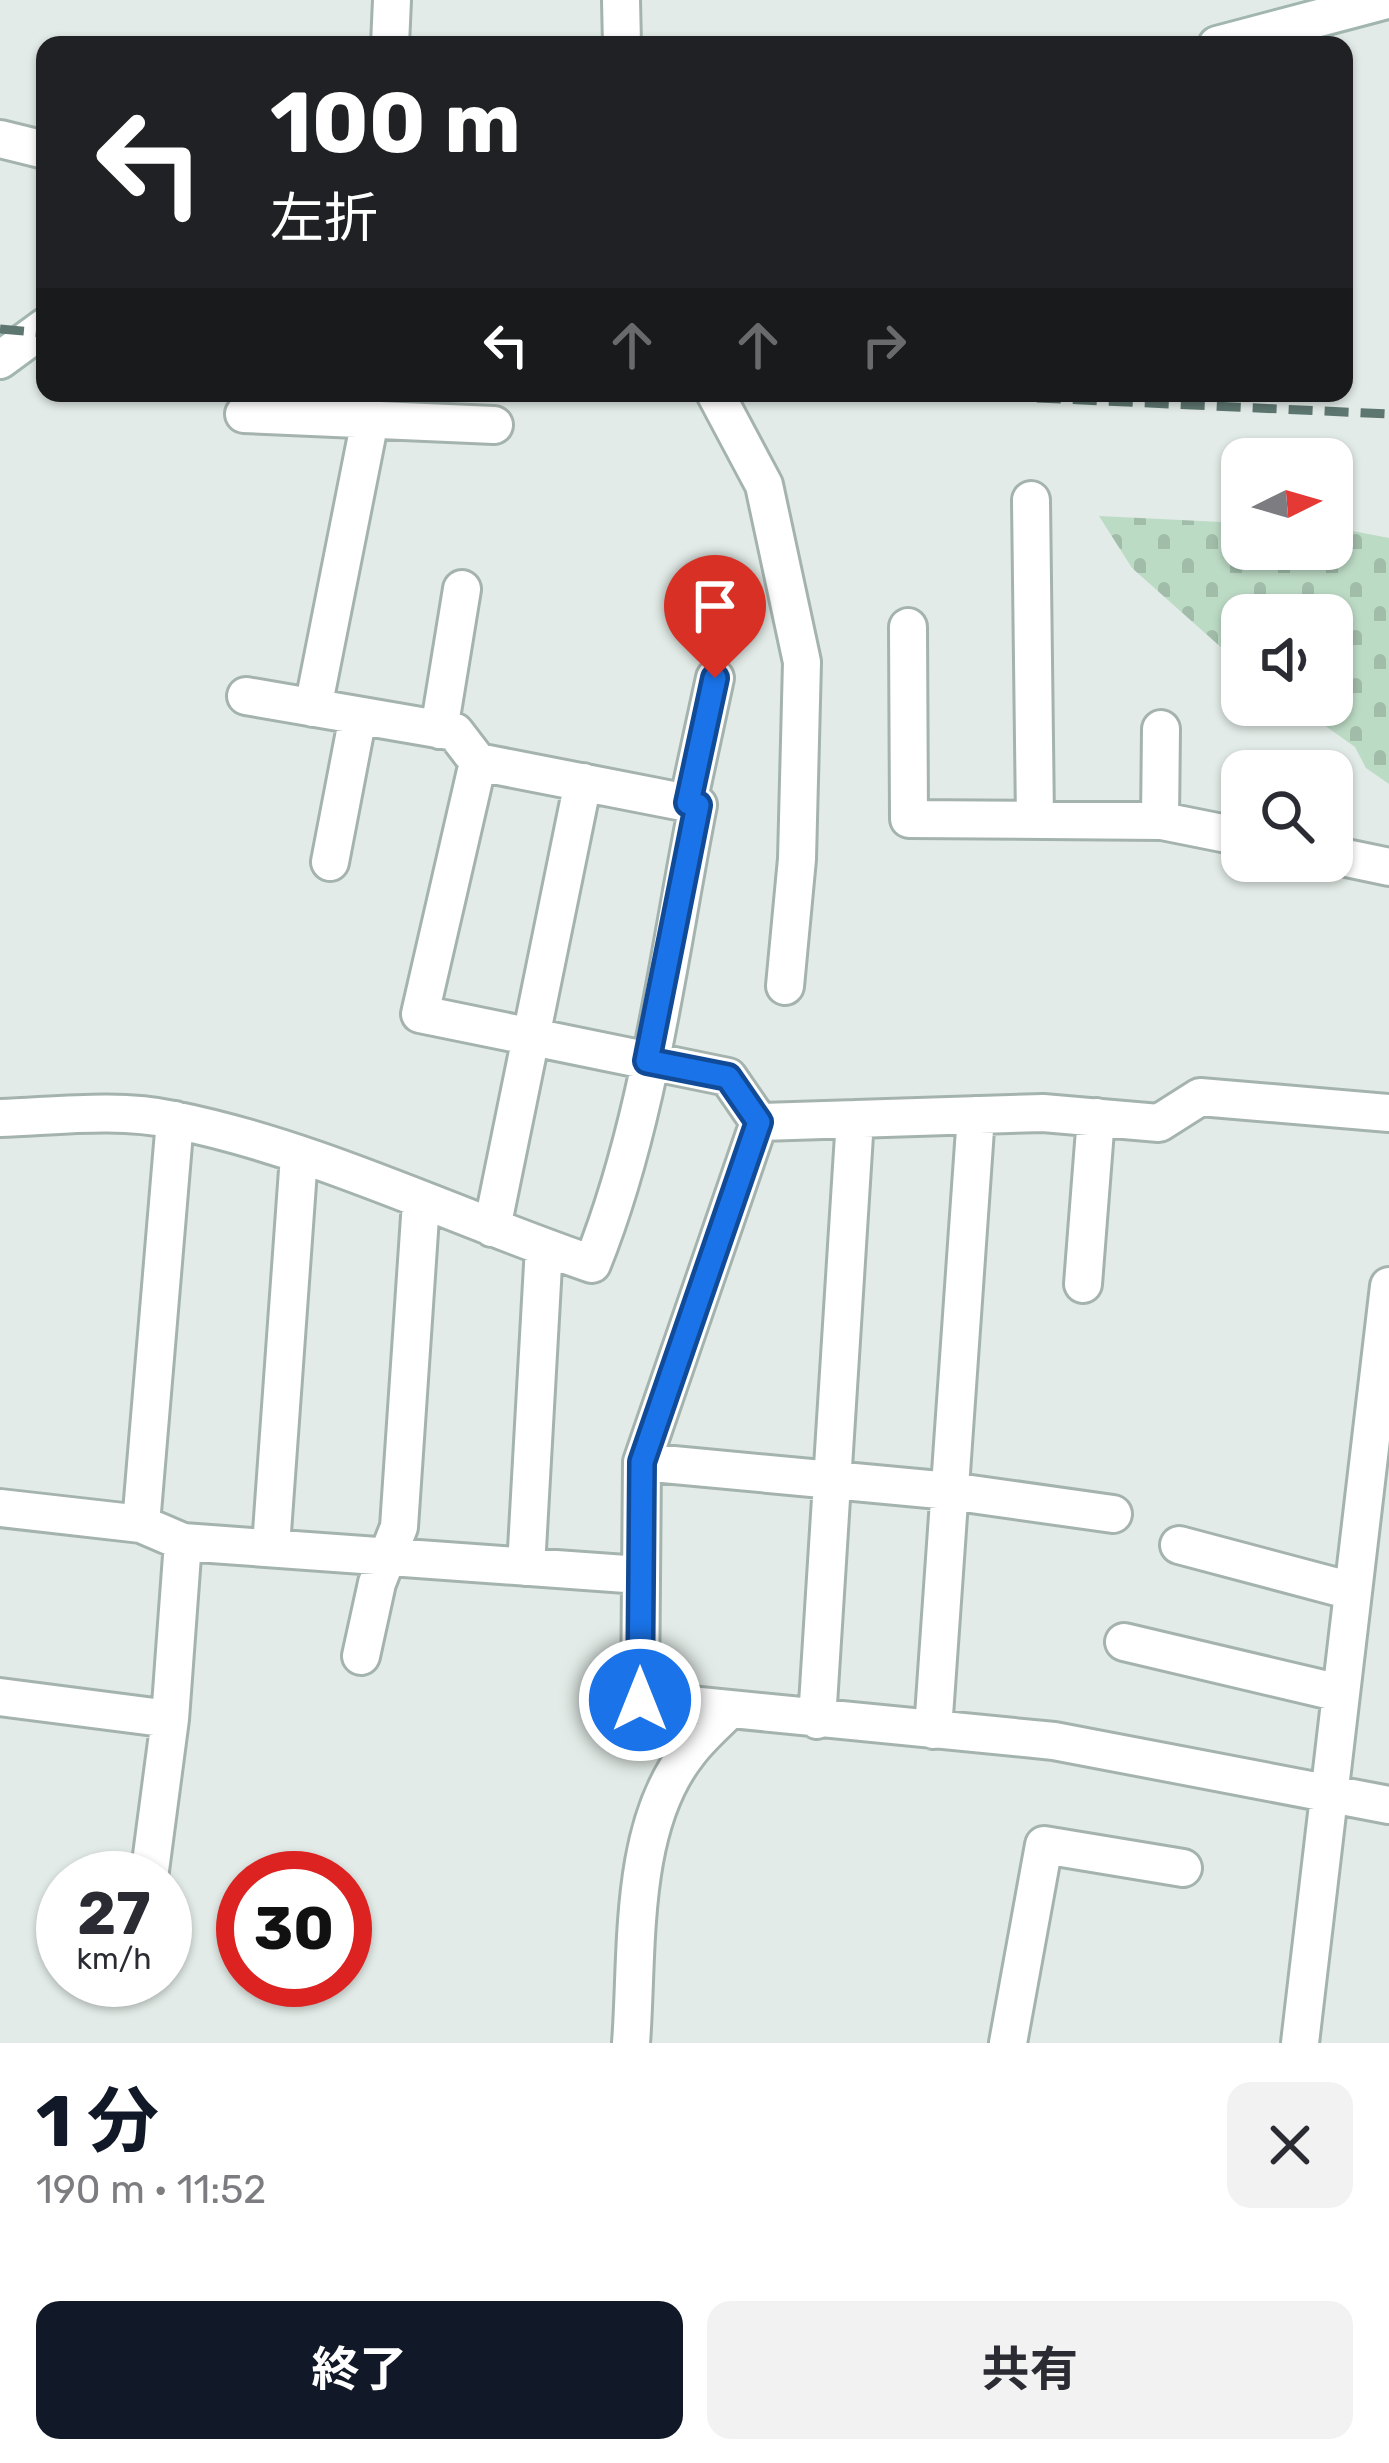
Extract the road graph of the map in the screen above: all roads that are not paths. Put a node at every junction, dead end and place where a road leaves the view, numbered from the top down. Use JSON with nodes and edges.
{"nodes":[{"id":1,"x":392,"y":0,"type":"edge"},
{"id":2,"x":621,"y":0,"type":"edge"},
{"id":3,"x":1387,"y":0,"type":"edge"},
{"id":4,"x":390,"y":36,"type":"edge"},
{"id":5,"x":622,"y":36,"type":"edge"},
{"id":6,"x":1251,"y":36,"type":"edge"},
{"id":7,"x":0,"y":139,"type":"edge"},
{"id":8,"x":36,"y":148,"type":"edge"},
{"id":9,"x":36,"y":334,"type":"edge"},
{"id":10,"x":0,"y":360,"type":"edge"},
{"id":11,"x":721,"y":402,"type":"edge"},
{"id":12,"x":244,"y":414,"type":"dead end"},
{"id":13,"x":370,"y":420,"type":"junction"},
{"id":14,"x":494,"y":424,"type":"dead end"},
{"id":15,"x":1031,"y":500,"type":"dead end"},
{"id":16,"x":462,"y":589,"type":"dead end"},
{"id":17,"x":908,"y":627,"type":"dead end"},
{"id":18,"x":715,"y":678,"type":"dead end"},
{"id":19,"x":246,"y":696,"type":"dead end"},
{"id":20,"x":313,"y":707,"type":"junction"},
{"id":21,"x":358,"y":716,"type":"junction"},
{"id":22,"x":1161,"y":729,"type":"dead end"},
{"id":23,"x":439,"y":730,"type":"junction"},
{"id":24,"x":478,"y":762,"type":"junction"},
{"id":25,"x":583,"y":782,"type":"junction"},
{"id":26,"x":688,"y":803,"type":"junction"},
{"id":27,"x":1035,"y":820,"type":"junction"},
{"id":28,"x":1160,"y":821,"type":"junction"},
{"id":29,"x":1221,"y":833,"type":"edge"},
{"id":30,"x":1353,"y":860,"type":"edge"},
{"id":31,"x":330,"y":862,"type":"dead end"},
{"id":32,"x":1389,"y":867,"type":"edge"},
{"id":33,"x":784,"y":986,"type":"dead end"},
{"id":34,"x":530,"y":1037,"type":"junction"},
{"id":35,"x":647,"y":1061,"type":"junction"},
{"id":36,"x":1389,"y":1113,"type":"edge"},
{"id":37,"x":976,"y":1115,"type":"junction"},
{"id":38,"x":1096,"y":1117,"type":"junction"},
{"id":39,"x":0,"y":1118,"type":"edge"},
{"id":40,"x":855,"y":1119,"type":"junction"},
{"id":41,"x":175,"y":1120,"type":"junction"},
{"id":42,"x":759,"y":1122,"type":"junction"},
{"id":43,"x":299,"y":1156,"type":"junction"},
{"id":44,"x":421,"y":1202,"type":"junction"},
{"id":45,"x":492,"y":1228,"type":"junction"},
{"id":46,"x":544,"y":1247,"type":"junction"},
{"id":47,"x":1083,"y":1284,"type":"dead end"},
{"id":48,"x":1389,"y":1286,"type":"edge"},
{"id":49,"x":1385,"y":1359,"type":"edge"},
{"id":50,"x":642,"y":1462,"type":"junction"},
{"id":51,"x":832,"y":1482,"type":"junction"},
{"id":52,"x":950,"y":1491,"type":"junction"},
{"id":53,"x":0,"y":1508,"type":"edge"},
{"id":54,"x":1113,"y":1514,"type":"dead end"},
{"id":55,"x":141,"y":1524,"type":"junction"},
{"id":56,"x":1374,"y":1534,"type":"edge"},
{"id":57,"x":183,"y":1542,"type":"junction"},
{"id":58,"x":1178,"y":1545,"type":"dead end"},
{"id":59,"x":271,"y":1546,"type":"junction"},
{"id":60,"x":390,"y":1556,"type":"junction"},
{"id":61,"x":526,"y":1567,"type":"junction"},
{"id":62,"x":640,"y":1575,"type":"junction"},
{"id":63,"x":1352,"y":1591,"type":"junction"},
{"id":64,"x":1124,"y":1642,"type":"dead end"},
{"id":65,"x":361,"y":1656,"type":"dead end"},
{"id":66,"x":1340,"y":1693,"type":"junction"},
{"id":67,"x":0,"y":1697,"type":"edge"},
{"id":68,"x":727,"y":1712,"type":"junction"},
{"id":69,"x":170,"y":1719,"type":"junction"},
{"id":70,"x":817,"y":1720,"type":"junction"},
{"id":71,"x":933,"y":1730,"type":"junction"},
{"id":72,"x":1327,"y":1795,"type":"junction"},
{"id":73,"x":1389,"y":1805,"type":"edge"},
{"id":74,"x":153,"y":1851,"type":"edge"},
{"id":75,"x":1183,"y":1868,"type":"dead end"},
{"id":76,"x":631,"y":2043,"type":"edge"},
{"id":77,"x":1008,"y":2043,"type":"edge"},
{"id":78,"x":1300,"y":2043,"type":"edge"}],
"edges":[{"from":1,"to":4,"type":"street"},
{"from":2,"to":5,"type":"street"},
{"from":3,"to":6,"type":"street"},
{"from":7,"to":8,"type":"street"},
{"from":9,"to":10,"type":"street"},
{"from":11,"to":33,"type":"street"},
{"from":12,"to":13,"type":"street"},
{"from":13,"to":14,"type":"street"},
{"from":13,"to":20,"type":"street"},
{"from":15,"to":27,"type":"street"},
{"from":16,"to":23,"type":"street"},
{"from":17,"to":27,"type":"street"},
{"from":18,"to":26,"type":"street"},
{"from":19,"to":20,"type":"street"},
{"from":20,"to":21,"type":"street"},
{"from":21,"to":23,"type":"street"},
{"from":21,"to":31,"type":"street"},
{"from":22,"to":28,"type":"street"},
{"from":23,"to":24,"type":"street"},
{"from":24,"to":25,"type":"street"},
{"from":24,"to":34,"type":"street"},
{"from":25,"to":26,"type":"street"},
{"from":25,"to":34,"type":"street"},
{"from":26,"to":35,"type":"street"},
{"from":27,"to":28,"type":"street"},
{"from":28,"to":29,"type":"street"},
{"from":30,"to":32,"type":"street"},
{"from":34,"to":35,"type":"street"},
{"from":34,"to":45,"type":"street"},
{"from":35,"to":42,"type":"street"},
{"from":35,"to":46,"type":"street"},
{"from":36,"to":38,"type":"street"},
{"from":37,"to":38,"type":"street"},
{"from":37,"to":40,"type":"street"},
{"from":37,"to":52,"type":"street"},
{"from":38,"to":47,"type":"street"},
{"from":39,"to":41,"type":"street"},
{"from":40,"to":42,"type":"street"},
{"from":40,"to":51,"type":"street"},
{"from":41,"to":43,"type":"street"},
{"from":41,"to":55,"type":"street"},
{"from":42,"to":50,"type":"street"},
{"from":43,"to":44,"type":"street"},
{"from":43,"to":59,"type":"street"},
{"from":44,"to":45,"type":"street"},
{"from":44,"to":60,"type":"street"},
{"from":45,"to":46,"type":"street"},
{"from":46,"to":61,"type":"street"},
{"from":48,"to":49,"type":"street"},
{"from":49,"to":56,"type":"street"},
{"from":50,"to":51,"type":"street"},
{"from":50,"to":62,"type":"street"},
{"from":51,"to":52,"type":"street"},
{"from":51,"to":70,"type":"street"},
{"from":52,"to":54,"type":"street"},
{"from":52,"to":71,"type":"street"},
{"from":53,"to":55,"type":"street"},
{"from":55,"to":57,"type":"street"},
{"from":56,"to":63,"type":"street"},
{"from":57,"to":59,"type":"street"},
{"from":57,"to":69,"type":"street"},
{"from":58,"to":63,"type":"street"},
{"from":59,"to":60,"type":"street"},
{"from":60,"to":61,"type":"street"},
{"from":60,"to":65,"type":"street"},
{"from":61,"to":62,"type":"street"},
{"from":62,"to":68,"type":"street"},
{"from":63,"to":66,"type":"street"},
{"from":64,"to":66,"type":"street"},
{"from":66,"to":72,"type":"street"},
{"from":67,"to":69,"type":"street"},
{"from":68,"to":70,"type":"street"},
{"from":68,"to":76,"type":"street"},
{"from":69,"to":74,"type":"street"},
{"from":70,"to":71,"type":"street"},
{"from":71,"to":72,"type":"street"},
{"from":72,"to":73,"type":"street"},
{"from":72,"to":78,"type":"street"},
{"from":75,"to":77,"type":"street"}]}
